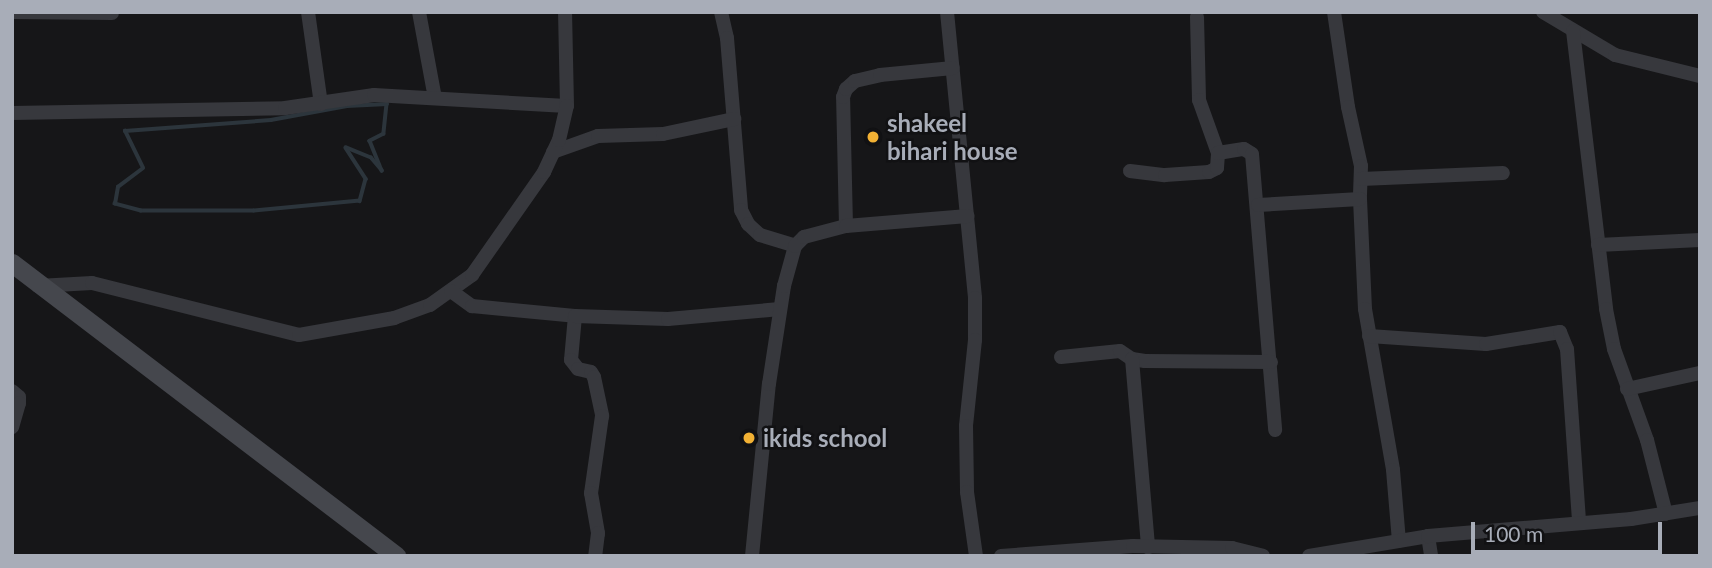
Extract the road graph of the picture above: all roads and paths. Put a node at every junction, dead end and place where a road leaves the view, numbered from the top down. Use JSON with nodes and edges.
{"nodes":[{"id":1,"x":12,"y":12,"type":"edge"},
{"id":2,"x":308,"y":12,"type":"edge"},
{"id":3,"x":419,"y":12,"type":"edge"},
{"id":4,"x":565,"y":12,"type":"edge"},
{"id":5,"x":721,"y":12,"type":"edge"},
{"id":6,"x":947,"y":12,"type":"edge"},
{"id":7,"x":1334,"y":12,"type":"edge"},
{"id":8,"x":1543,"y":12,"type":"edge"},
{"id":9,"x":112,"y":13,"type":"edge"},
{"id":10,"x":1196,"y":17,"type":"dead end"},
{"id":11,"x":1573,"y":31,"type":"junction"},
{"id":12,"x":953,"y":68,"type":"junction"},
{"id":13,"x":1700,"y":76,"type":"edge"},
{"id":14,"x":435,"y":98,"type":"junction"},
{"id":15,"x":321,"y":104,"type":"junction"},
{"id":16,"x":567,"y":106,"type":"junction"},
{"id":17,"x":12,"y":113,"type":"edge"},
{"id":18,"x":734,"y":119,"type":"junction"},
{"id":19,"x":553,"y":152,"type":"junction"},
{"id":20,"x":1218,"y":153,"type":"junction"},
{"id":21,"x":1130,"y":171,"type":"dead end"},
{"id":22,"x":1503,"y":173,"type":"dead end"},
{"id":23,"x":1361,"y":180,"type":"junction"},
{"id":24,"x":1360,"y":199,"type":"junction"},
{"id":25,"x":1258,"y":205,"type":"junction"},
{"id":26,"x":968,"y":216,"type":"junction"},
{"id":27,"x":846,"y":226,"type":"junction"},
{"id":28,"x":1700,"y":240,"type":"edge"},
{"id":29,"x":1598,"y":245,"type":"junction"},
{"id":30,"x":795,"y":246,"type":"junction"},
{"id":31,"x":12,"y":263,"type":"edge"},
{"id":32,"x":38,"y":286,"type":"junction"},
{"id":33,"x":451,"y":291,"type":"junction"},
{"id":34,"x":780,"y":309,"type":"junction"},
{"id":35,"x":575,"y":316,"type":"junction"},
{"id":36,"x":1369,"y":336,"type":"junction"},
{"id":37,"x":1061,"y":357,"type":"dead end"},
{"id":38,"x":1132,"y":359,"type":"junction"},
{"id":39,"x":1271,"y":362,"type":"junction"},
{"id":40,"x":1700,"y":373,"type":"edge"},
{"id":41,"x":1627,"y":389,"type":"junction"},
{"id":42,"x":12,"y":391,"type":"edge"},
{"id":43,"x":12,"y":427,"type":"edge"},
{"id":44,"x":1275,"y":430,"type":"dead end"},
{"id":45,"x":1700,"y":508,"type":"edge"},
{"id":46,"x":1666,"y":514,"type":"junction"},
{"id":47,"x":1579,"y":522,"type":"junction"},
{"id":48,"x":1428,"y":536,"type":"junction"},
{"id":49,"x":1399,"y":541,"type":"junction"},
{"id":50,"x":1148,"y":547,"type":"junction"},
{"id":51,"x":1165,"y":551,"type":"edge"},
{"id":52,"x":396,"y":556,"type":"edge"},
{"id":53,"x":595,"y":556,"type":"edge"},
{"id":54,"x":752,"y":556,"type":"edge"},
{"id":55,"x":976,"y":556,"type":"edge"},
{"id":56,"x":1001,"y":556,"type":"edge"},
{"id":57,"x":1263,"y":556,"type":"edge"},
{"id":58,"x":1309,"y":556,"type":"edge"},
{"id":59,"x":1431,"y":556,"type":"edge"}],
"edges":[{"from":1,"to":9,"type":"street"},
{"from":2,"to":15,"type":"street"},
{"from":3,"to":14,"type":"street"},
{"from":4,"to":16,"type":"street"},
{"from":5,"to":18,"type":"street"},
{"from":6,"to":12,"type":"street"},
{"from":7,"to":23,"type":"street"},
{"from":8,"to":11,"type":"street"},
{"from":10,"to":20,"type":"street"},
{"from":11,"to":13,"type":"street"},
{"from":11,"to":29,"type":"street"},
{"from":12,"to":26,"type":"street"},
{"from":12,"to":27,"type":"street"},
{"from":14,"to":15,"type":"street"},
{"from":14,"to":16,"type":"street"},
{"from":15,"to":17,"type":"street"},
{"from":16,"to":19,"type":"street"},
{"from":18,"to":19,"type":"street"},
{"from":18,"to":30,"type":"street"},
{"from":19,"to":33,"type":"street"},
{"from":20,"to":21,"type":"street"},
{"from":20,"to":25,"type":"street"},
{"from":22,"to":23,"type":"street"},
{"from":23,"to":24,"type":"street"},
{"from":24,"to":25,"type":"street"},
{"from":24,"to":36,"type":"street"},
{"from":25,"to":39,"type":"street"},
{"from":26,"to":27,"type":"street"},
{"from":26,"to":55,"type":"street"},
{"from":27,"to":30,"type":"street"},
{"from":28,"to":29,"type":"street"},
{"from":29,"to":41,"type":"street"},
{"from":30,"to":34,"type":"street"},
{"from":31,"to":32,"type":"main road"},
{"from":32,"to":33,"type":"street"},
{"from":32,"to":52,"type":"main road"},
{"from":33,"to":35,"type":"street"},
{"from":34,"to":35,"type":"street"},
{"from":34,"to":54,"type":"street"},
{"from":35,"to":53,"type":"street"},
{"from":36,"to":47,"type":"street"},
{"from":36,"to":49,"type":"street"},
{"from":37,"to":38,"type":"street"},
{"from":38,"to":39,"type":"street"},
{"from":38,"to":50,"type":"street"},
{"from":39,"to":44,"type":"street"},
{"from":40,"to":41,"type":"street"},
{"from":41,"to":46,"type":"street"},
{"from":42,"to":43,"type":"street"},
{"from":45,"to":46,"type":"street"},
{"from":46,"to":47,"type":"street"},
{"from":47,"to":48,"type":"street"},
{"from":48,"to":49,"type":"street"},
{"from":48,"to":59,"type":"street"},
{"from":49,"to":58,"type":"street"},
{"from":50,"to":51,"type":"street"},
{"from":50,"to":56,"type":"street"},
{"from":51,"to":57,"type":"street"}]}
